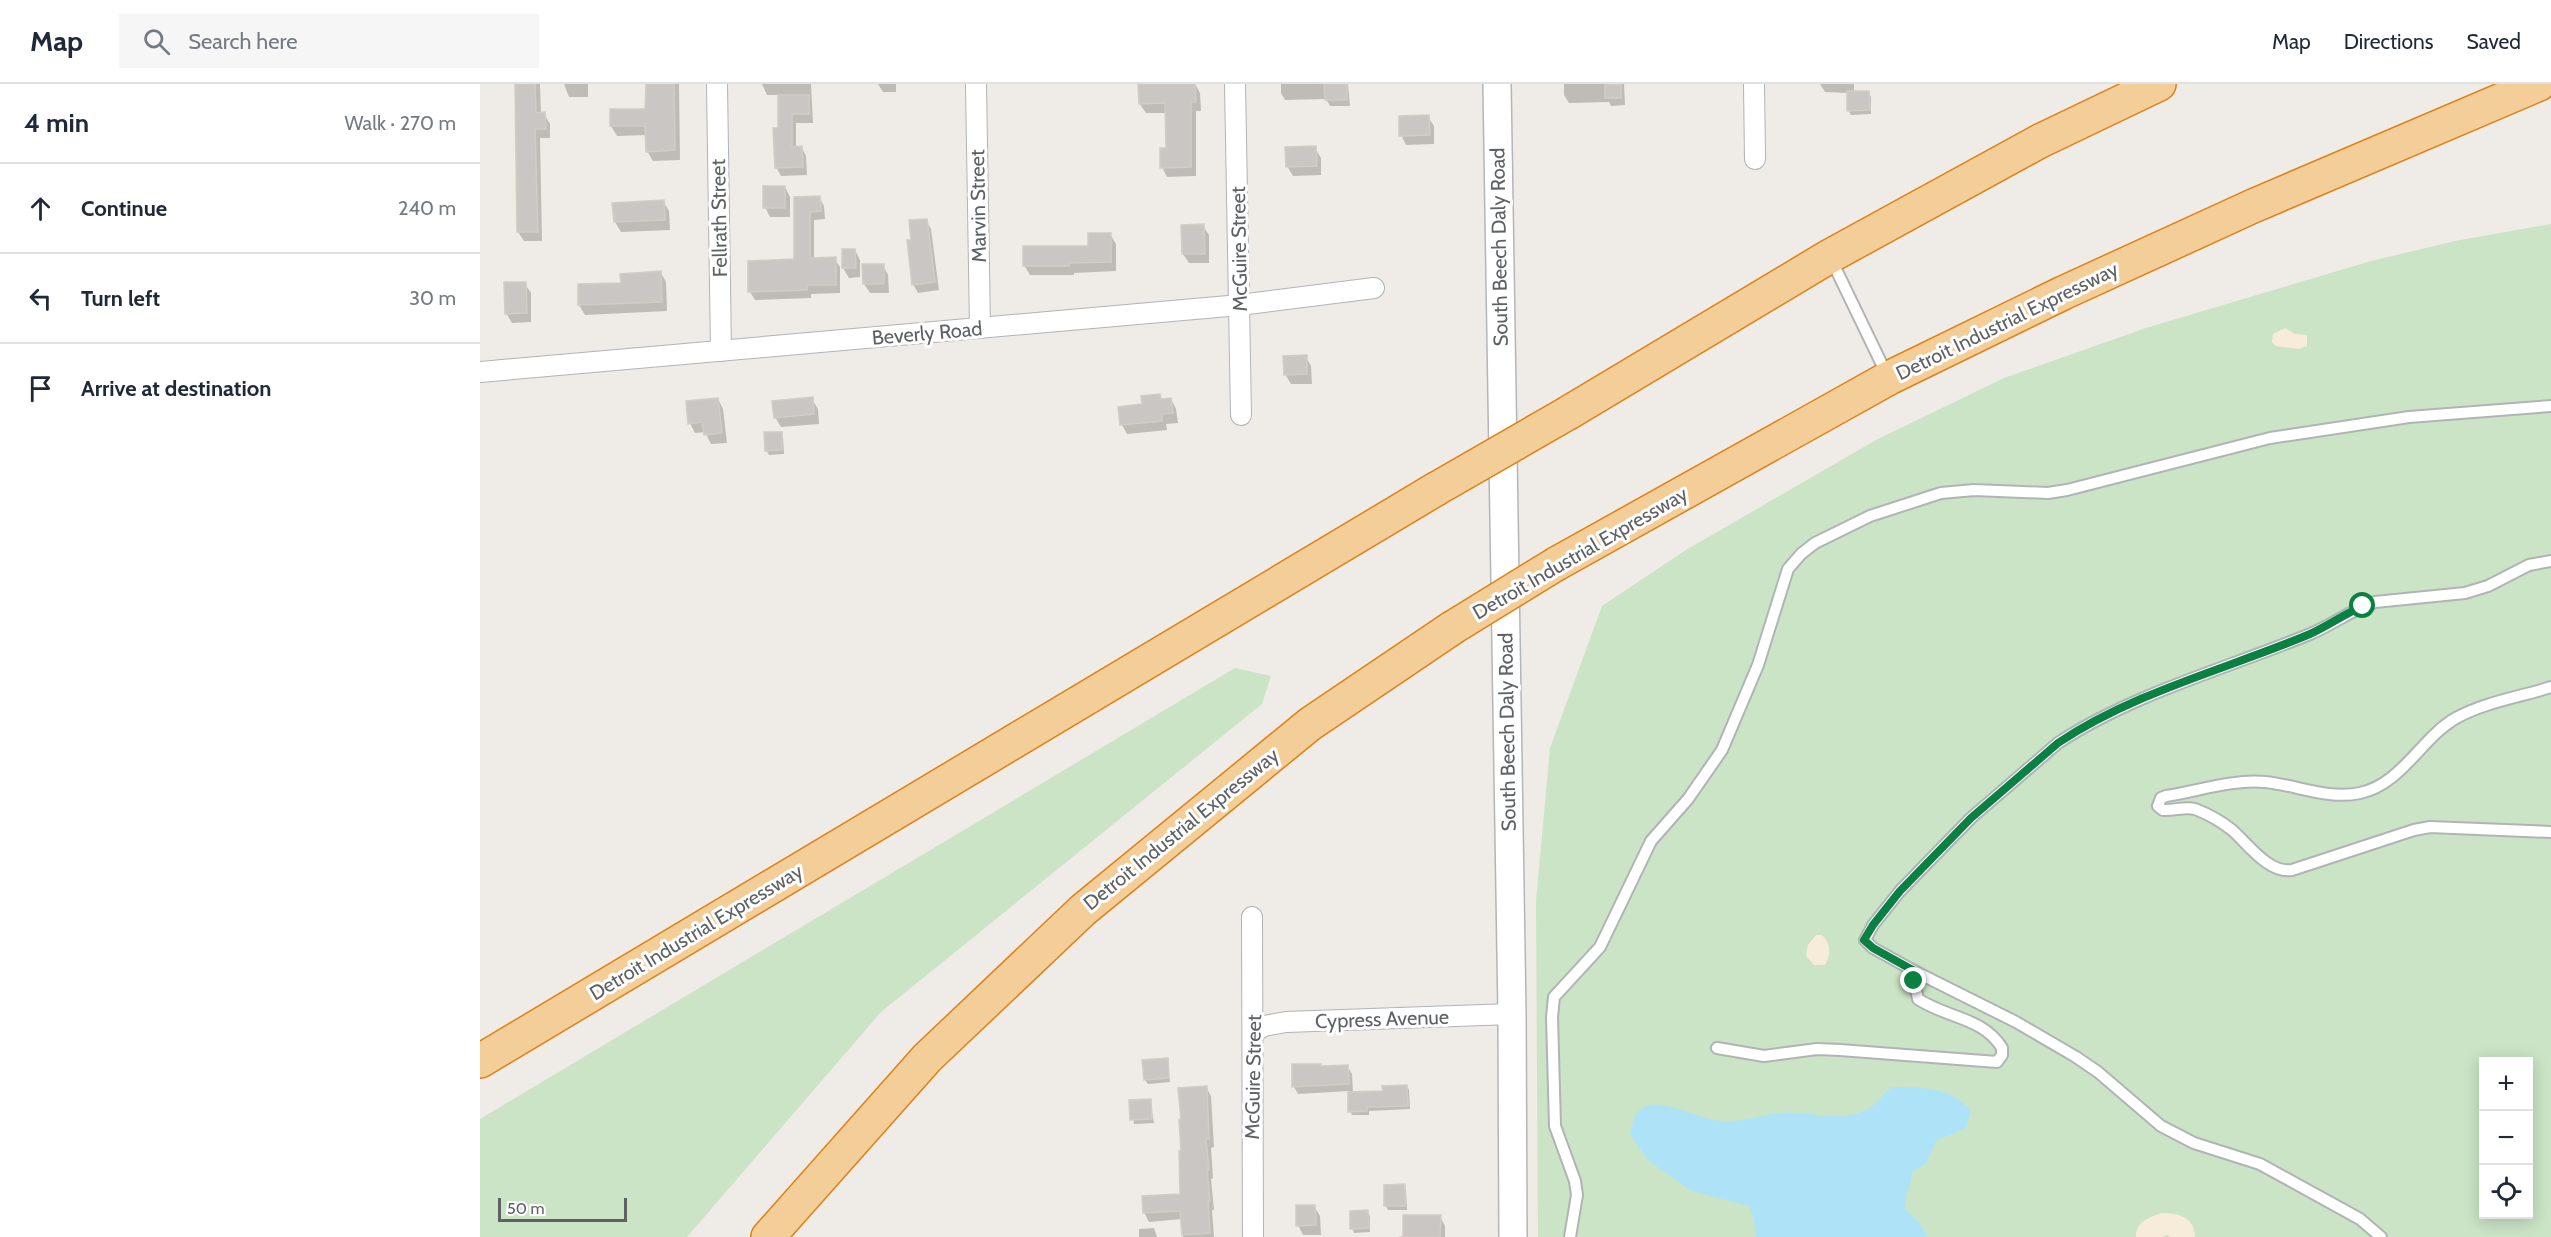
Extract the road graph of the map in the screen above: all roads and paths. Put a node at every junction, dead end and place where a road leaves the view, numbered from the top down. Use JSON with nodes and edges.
{"nodes":[{"id":1,"x":717,"y":84,"type":"edge"},
{"id":2,"x":976,"y":84,"type":"edge"},
{"id":3,"x":1235,"y":84,"type":"edge"},
{"id":4,"x":1497,"y":84,"type":"edge"},
{"id":5,"x":1754,"y":84,"type":"edge"},
{"id":6,"x":2159,"y":84,"type":"edge"},
{"id":7,"x":2538,"y":84,"type":"edge"},
{"id":8,"x":1755,"y":159,"type":"dead end"},
{"id":9,"x":1830,"y":256,"type":"junction"},
{"id":10,"x":1374,"y":288,"type":"dead end"},
{"id":11,"x":1240,"y":305,"type":"junction"},
{"id":12,"x":980,"y":328,"type":"junction"},
{"id":13,"x":721,"y":351,"type":"junction"},
{"id":14,"x":480,"y":372,"type":"edge"},
{"id":15,"x":1889,"y":378,"type":"junction"},
{"id":16,"x":2551,"y":406,"type":"edge"},
{"id":17,"x":1241,"y":415,"type":"dead end"},
{"id":18,"x":2551,"y":561,"type":"edge"},
{"id":19,"x":2551,"y":687,"type":"edge"},
{"id":20,"x":2551,"y":832,"type":"edge"},
{"id":21,"x":1252,"y":917,"type":"dead end"},
{"id":22,"x":1918,"y":973,"type":"junction"},
{"id":23,"x":1512,"y":1014,"type":"junction"},
{"id":24,"x":1254,"y":1032,"type":"junction"},
{"id":25,"x":1717,"y":1047,"type":"dead end"},
{"id":26,"x":480,"y":1061,"type":"edge"},
{"id":27,"x":768,"y":1237,"type":"edge"},
{"id":28,"x":1253,"y":1237,"type":"edge"},
{"id":29,"x":1513,"y":1237,"type":"edge"},
{"id":30,"x":1570,"y":1237,"type":"edge"},
{"id":31,"x":2381,"y":1237,"type":"edge"}],
"edges":[{"from":1,"to":13,"type":"street","name":"Fellrath Street"},
{"from":2,"to":12,"type":"street","name":"Marvin Street"},
{"from":3,"to":11,"type":"street","name":"McGuire Street"},
{"from":4,"to":23,"type":"street","name":"South Beech Daly Road"},
{"from":5,"to":8,"type":"street"},
{"from":6,"to":9,"type":"highway","name":"Detroit Industrial Expressway"},
{"from":7,"to":15,"type":"highway","name":"Detroit Industrial Expressway"},
{"from":9,"to":15,"type":"lane"},
{"from":9,"to":26,"type":"highway","name":"Detroit Industrial Expressway","bridge":true},
{"from":10,"to":11,"type":"street","name":"Beverly Road"},
{"from":11,"to":12,"type":"street","name":"Beverly Road"},
{"from":11,"to":17,"type":"street","name":"McGuire Street"},
{"from":12,"to":13,"type":"street","name":"Beverly Road"},
{"from":13,"to":14,"type":"street","name":"Beverly Road"},
{"from":15,"to":27,"type":"highway","name":"Detroit Industrial Expressway","bridge":true},
{"from":16,"to":30,"type":"lane"},
{"from":18,"to":22,"type":"lane"},
{"from":19,"to":20,"type":"lane"},
{"from":21,"to":24,"type":"street","name":"McGuire Street"},
{"from":22,"to":25,"type":"lane"},
{"from":22,"to":31,"type":"lane"},
{"from":23,"to":24,"type":"street","name":"Cypress Avenue"},
{"from":23,"to":29,"type":"street","name":"South Beech Daly Road"},
{"from":24,"to":28,"type":"street","name":"McGuire Street"}]}
